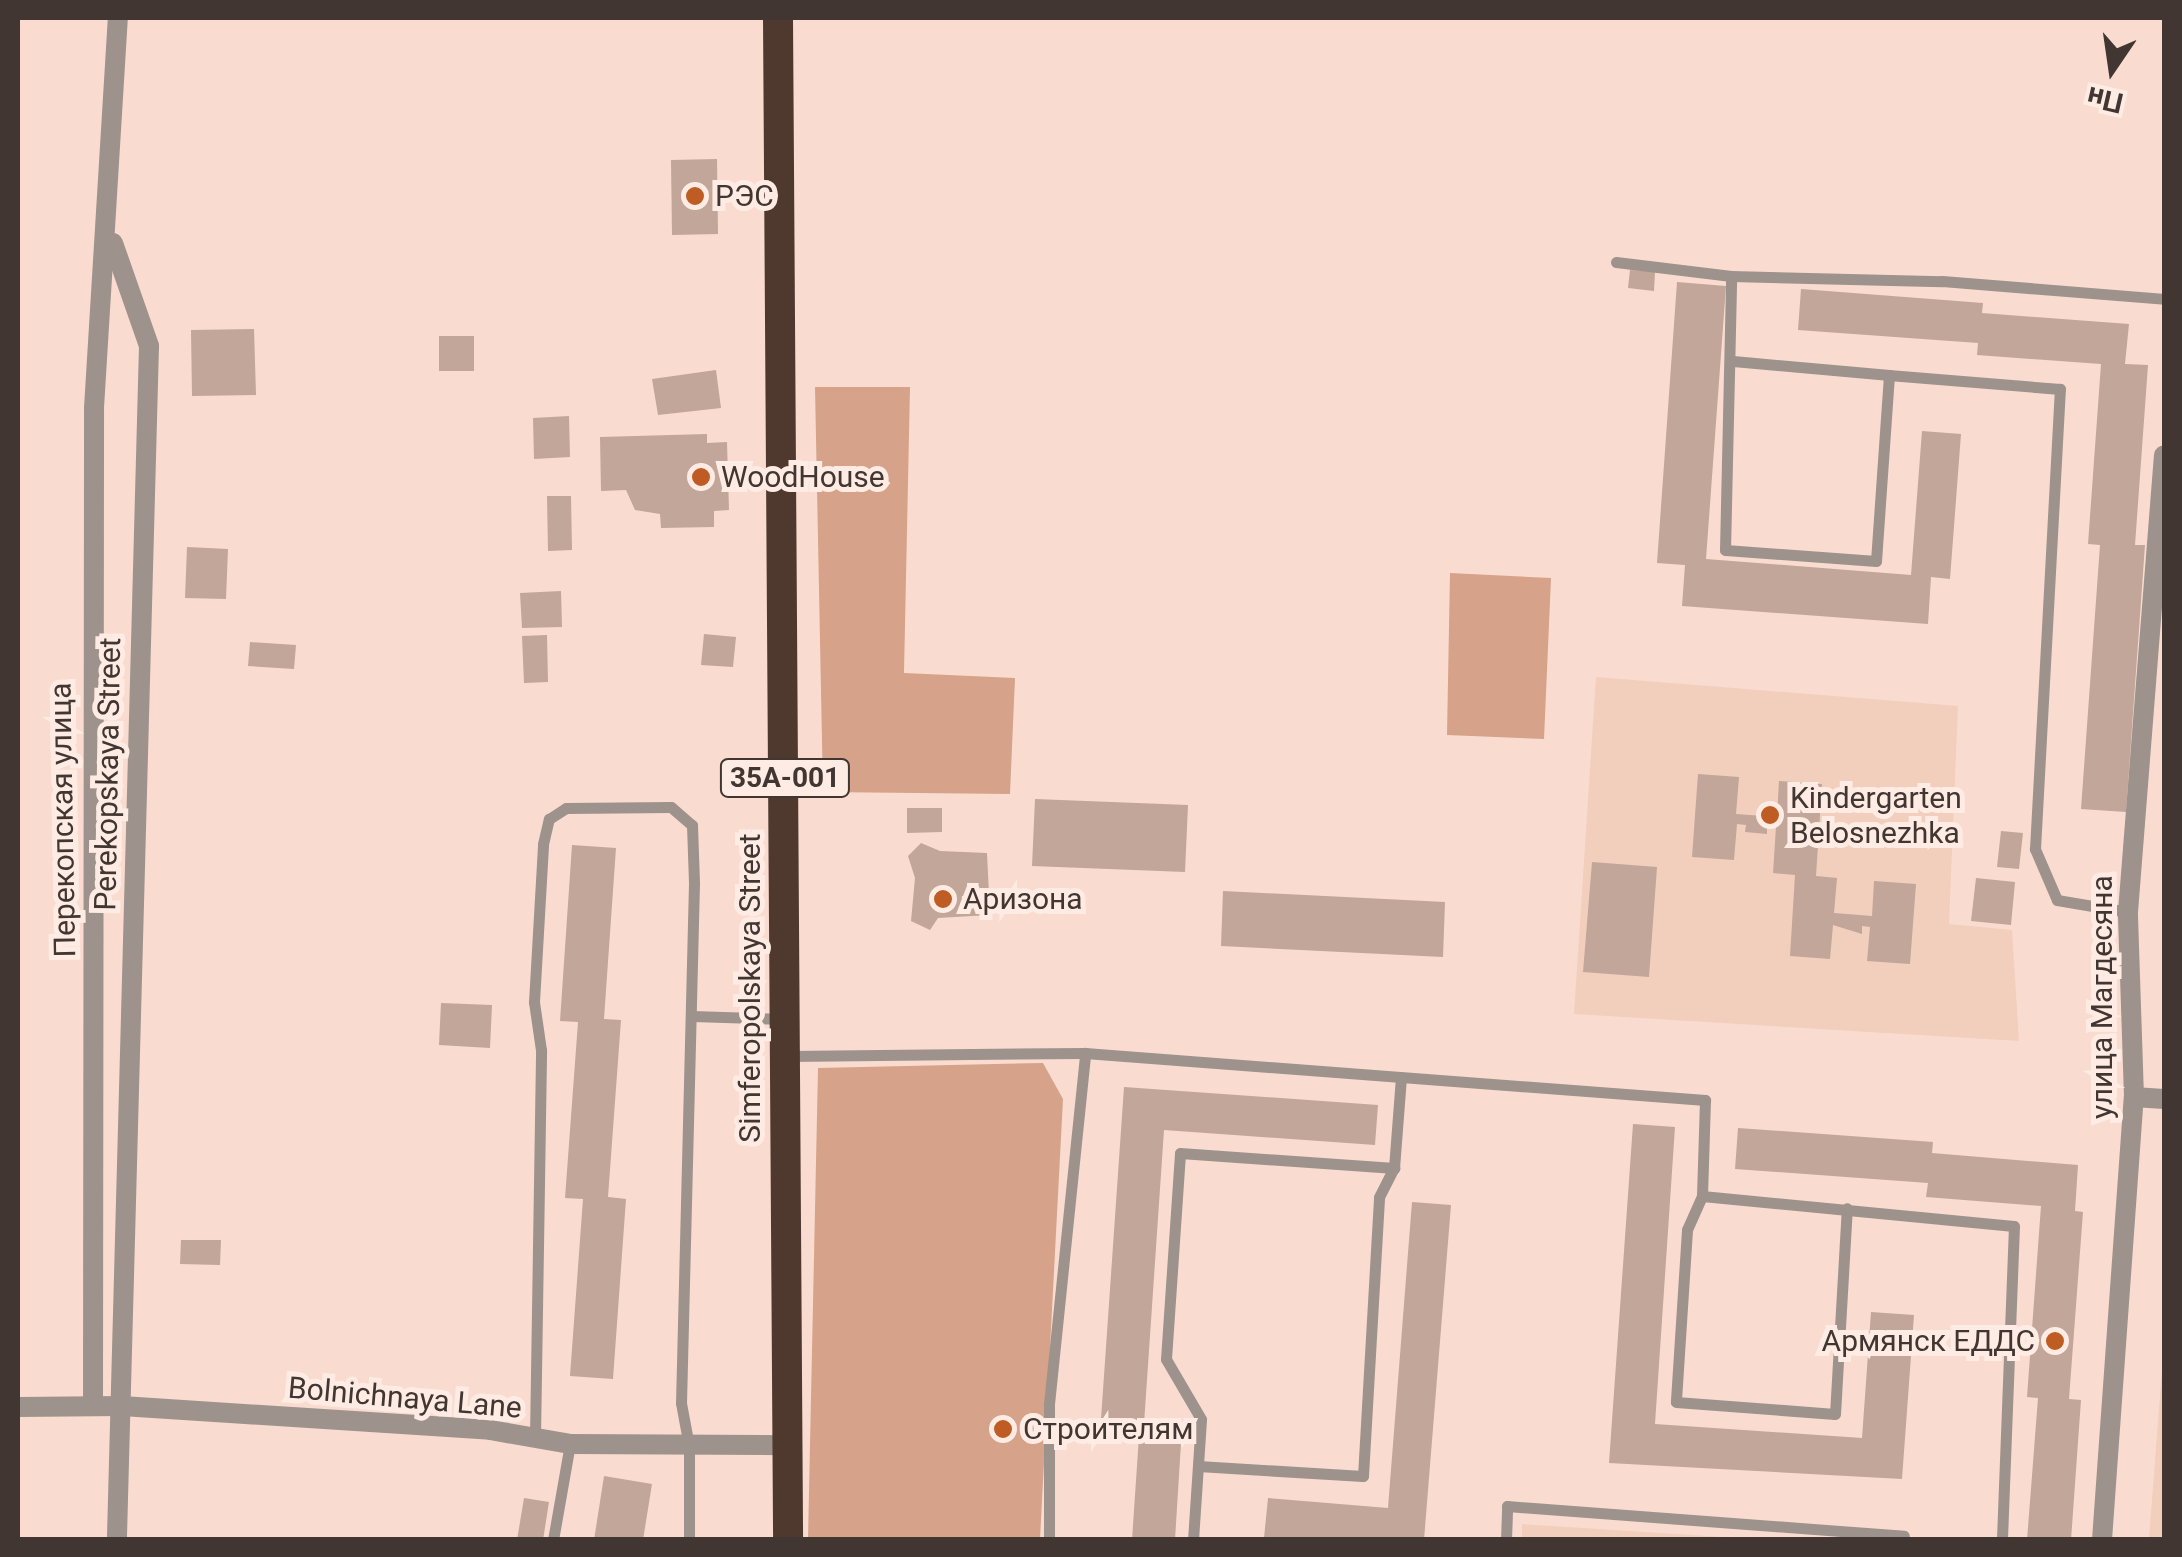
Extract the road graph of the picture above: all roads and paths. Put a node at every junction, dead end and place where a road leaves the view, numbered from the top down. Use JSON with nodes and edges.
{"nodes":[{"id":1,"x":118,"y":18,"type":"edge"},
{"id":2,"x":778,"y":18,"type":"edge"},
{"id":3,"x":110,"y":234,"type":"junction"},
{"id":4,"x":1616,"y":262,"type":"dead end"},
{"id":5,"x":1731,"y":276,"type":"junction"},
{"id":6,"x":2164,"y":299,"type":"edge"},
{"id":7,"x":1733,"y":360,"type":"junction"},
{"id":8,"x":1889,"y":375,"type":"junction"},
{"id":9,"x":2164,"y":455,"type":"edge"},
{"id":10,"x":2128,"y":912,"type":"junction"},
{"id":11,"x":692,"y":1016,"type":"junction"},
{"id":12,"x":784,"y":1020,"type":"junction"},
{"id":13,"x":1085,"y":1053,"type":"junction"},
{"id":14,"x":784,"y":1056,"type":"junction"},
{"id":15,"x":1400,"y":1077,"type":"junction"},
{"id":16,"x":2134,"y":1097,"type":"junction"},
{"id":17,"x":2164,"y":1100,"type":"edge"},
{"id":18,"x":1394,"y":1168,"type":"junction"},
{"id":19,"x":1702,"y":1196,"type":"junction"},
{"id":20,"x":1847,"y":1208,"type":"junction"},
{"id":21,"x":93,"y":1406,"type":"junction"},
{"id":22,"x":122,"y":1406,"type":"junction"},
{"id":23,"x":18,"y":1407,"type":"edge"},
{"id":24,"x":535,"y":1438,"type":"junction"},
{"id":25,"x":570,"y":1444,"type":"junction"},
{"id":26,"x":788,"y":1444,"type":"junction"},
{"id":27,"x":689,"y":1446,"type":"junction"},
{"id":28,"x":1198,"y":1466,"type":"junction"},
{"id":29,"x":1904,"y":1536,"type":"dead end"},
{"id":30,"x":117,"y":1540,"type":"edge"},
{"id":31,"x":553,"y":1540,"type":"edge"},
{"id":32,"x":689,"y":1540,"type":"edge"},
{"id":33,"x":788,"y":1540,"type":"edge"},
{"id":34,"x":1049,"y":1540,"type":"edge"},
{"id":35,"x":1193,"y":1540,"type":"edge"},
{"id":36,"x":1506,"y":1540,"type":"edge"},
{"id":37,"x":2002,"y":1540,"type":"edge"},
{"id":38,"x":2102,"y":1540,"type":"edge"}],
"edges":[{"from":1,"to":3,"type":"street","name":"Perekopskaya Street"},
{"from":2,"to":12,"type":"highway","name":"Simferopolskaya Street","number":"35А-001"},
{"from":3,"to":21,"type":"street","name":"Перекопская улица"},
{"from":3,"to":22,"type":"street","name":"Perekopskaya Street"},
{"from":4,"to":5,"type":"lane"},
{"from":5,"to":6,"type":"lane"},
{"from":5,"to":7,"type":"lane"},
{"from":7,"to":8,"type":"lane"},
{"from":7,"to":8,"type":"lane"},
{"from":8,"to":10,"type":"lane"},
{"from":9,"to":10,"type":"street","name":"улица Магдесяна"},
{"from":10,"to":16,"type":"street","name":"улица Магдесяна"},
{"from":11,"to":12,"type":"lane"},
{"from":11,"to":24,"type":"lane"},
{"from":11,"to":27,"type":"lane"},
{"from":12,"to":14,"type":"highway","name":"Simferopolskaya Street","number":"35А-001"},
{"from":13,"to":14,"type":"lane"},
{"from":13,"to":15,"type":"lane"},
{"from":13,"to":34,"type":"lane"},
{"from":14,"to":26,"type":"highway","name":"Simferopolskaya Street","number":"35А-001"},
{"from":15,"to":18,"type":"lane"},
{"from":15,"to":19,"type":"lane"},
{"from":16,"to":17,"type":"street"},
{"from":16,"to":38,"type":"street","name":"улица Магдесяна"},
{"from":18,"to":28,"type":"lane"},
{"from":18,"to":28,"type":"lane"},
{"from":19,"to":20,"type":"lane"},
{"from":19,"to":20,"type":"lane"},
{"from":20,"to":37,"type":"lane"},
{"from":21,"to":22,"type":"street","name":"Bolnichnaya Lane"},
{"from":21,"to":23,"type":"street","name":"Bolnichnaya Lane"},
{"from":22,"to":24,"type":"street","name":"Bolnichnaya Lane"},
{"from":22,"to":30,"type":"street","name":"Perekopskaya Street"},
{"from":24,"to":25,"type":"street","name":"Bolnichnaya Lane"},
{"from":25,"to":27,"type":"street","name":"Bolnichnaya Lane"},
{"from":25,"to":31,"type":"lane"},
{"from":26,"to":27,"type":"street","name":"Bolnichnaya Lane"},
{"from":26,"to":33,"type":"highway","name":"Simferopolskaya Street","number":"35А-001"},
{"from":27,"to":32,"type":"lane"},
{"from":28,"to":35,"type":"lane"},
{"from":29,"to":36,"type":"lane"}]}
